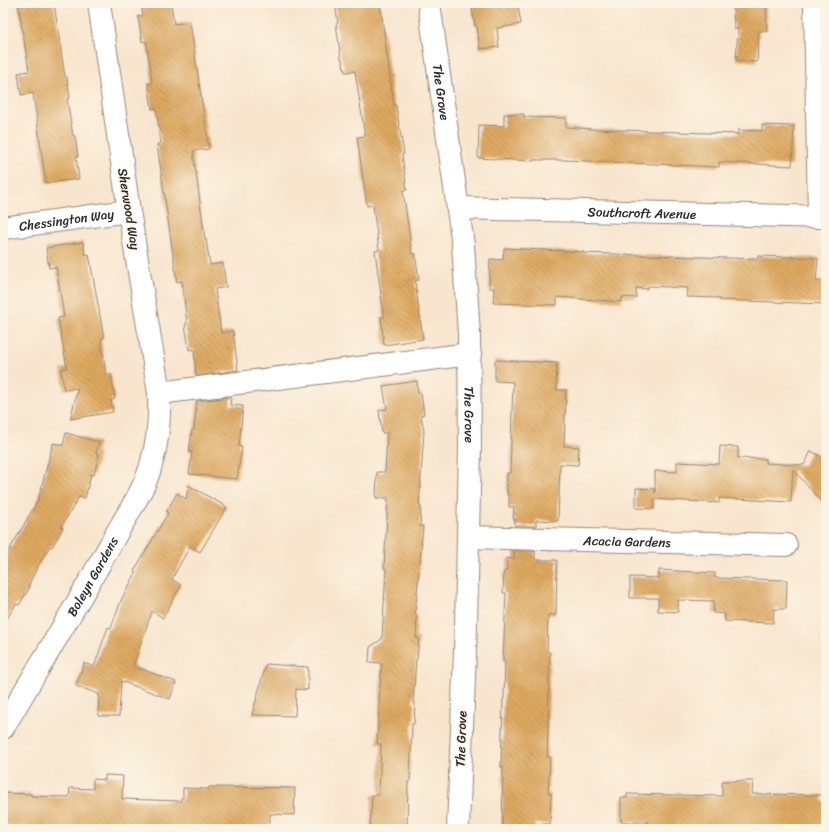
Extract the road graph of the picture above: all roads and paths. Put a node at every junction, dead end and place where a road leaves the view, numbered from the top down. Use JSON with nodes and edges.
{"nodes":[{"id":1,"x":99,"y":3,"type":"edge"},
{"id":2,"x":429,"y":3,"type":"edge"},
{"id":3,"x":815,"y":3,"type":"edge"},
{"id":4,"x":458,"y":208,"type":"junction"},
{"id":5,"x":129,"y":211,"type":"junction"},
{"id":6,"x":822,"y":217,"type":"edge"},
{"id":7,"x":3,"y":228,"type":"edge"},
{"id":8,"x":470,"y":354,"type":"junction"},
{"id":9,"x":158,"y":393,"type":"junction"},
{"id":10,"x":160,"y":415,"type":"joint"},
{"id":11,"x":468,"y":537,"type":"junction"},
{"id":12,"x":786,"y":545,"type":"dead end"},
{"id":13,"x":3,"y":728,"type":"edge"},
{"id":14,"x":458,"y":829,"type":"edge"}],
"edges":[{"from":1,"to":5,"type":"street","name":"Sherwood Way"},
{"from":2,"to":4,"type":"street","name":"The Grove"},
{"from":3,"to":6,"type":"street"},
{"from":4,"to":6,"type":"street","name":"Southcroft Avenue"},
{"from":4,"to":8,"type":"street","name":"The Grove"},
{"from":5,"to":7,"type":"street","name":"Chessington Way"},
{"from":5,"to":9,"type":"street","name":"Sherwood Way"},
{"from":8,"to":9,"type":"street"},
{"from":8,"to":11,"type":"street","name":"The Grove"},
{"from":9,"to":10,"type":"street","name":"Sherwood Way"},
{"from":10,"to":13,"type":"street","name":"Boleyn Gardens"},
{"from":11,"to":12,"type":"street","name":"Acacia Gardens"},
{"from":11,"to":14,"type":"street","name":"The Grove"}]}
